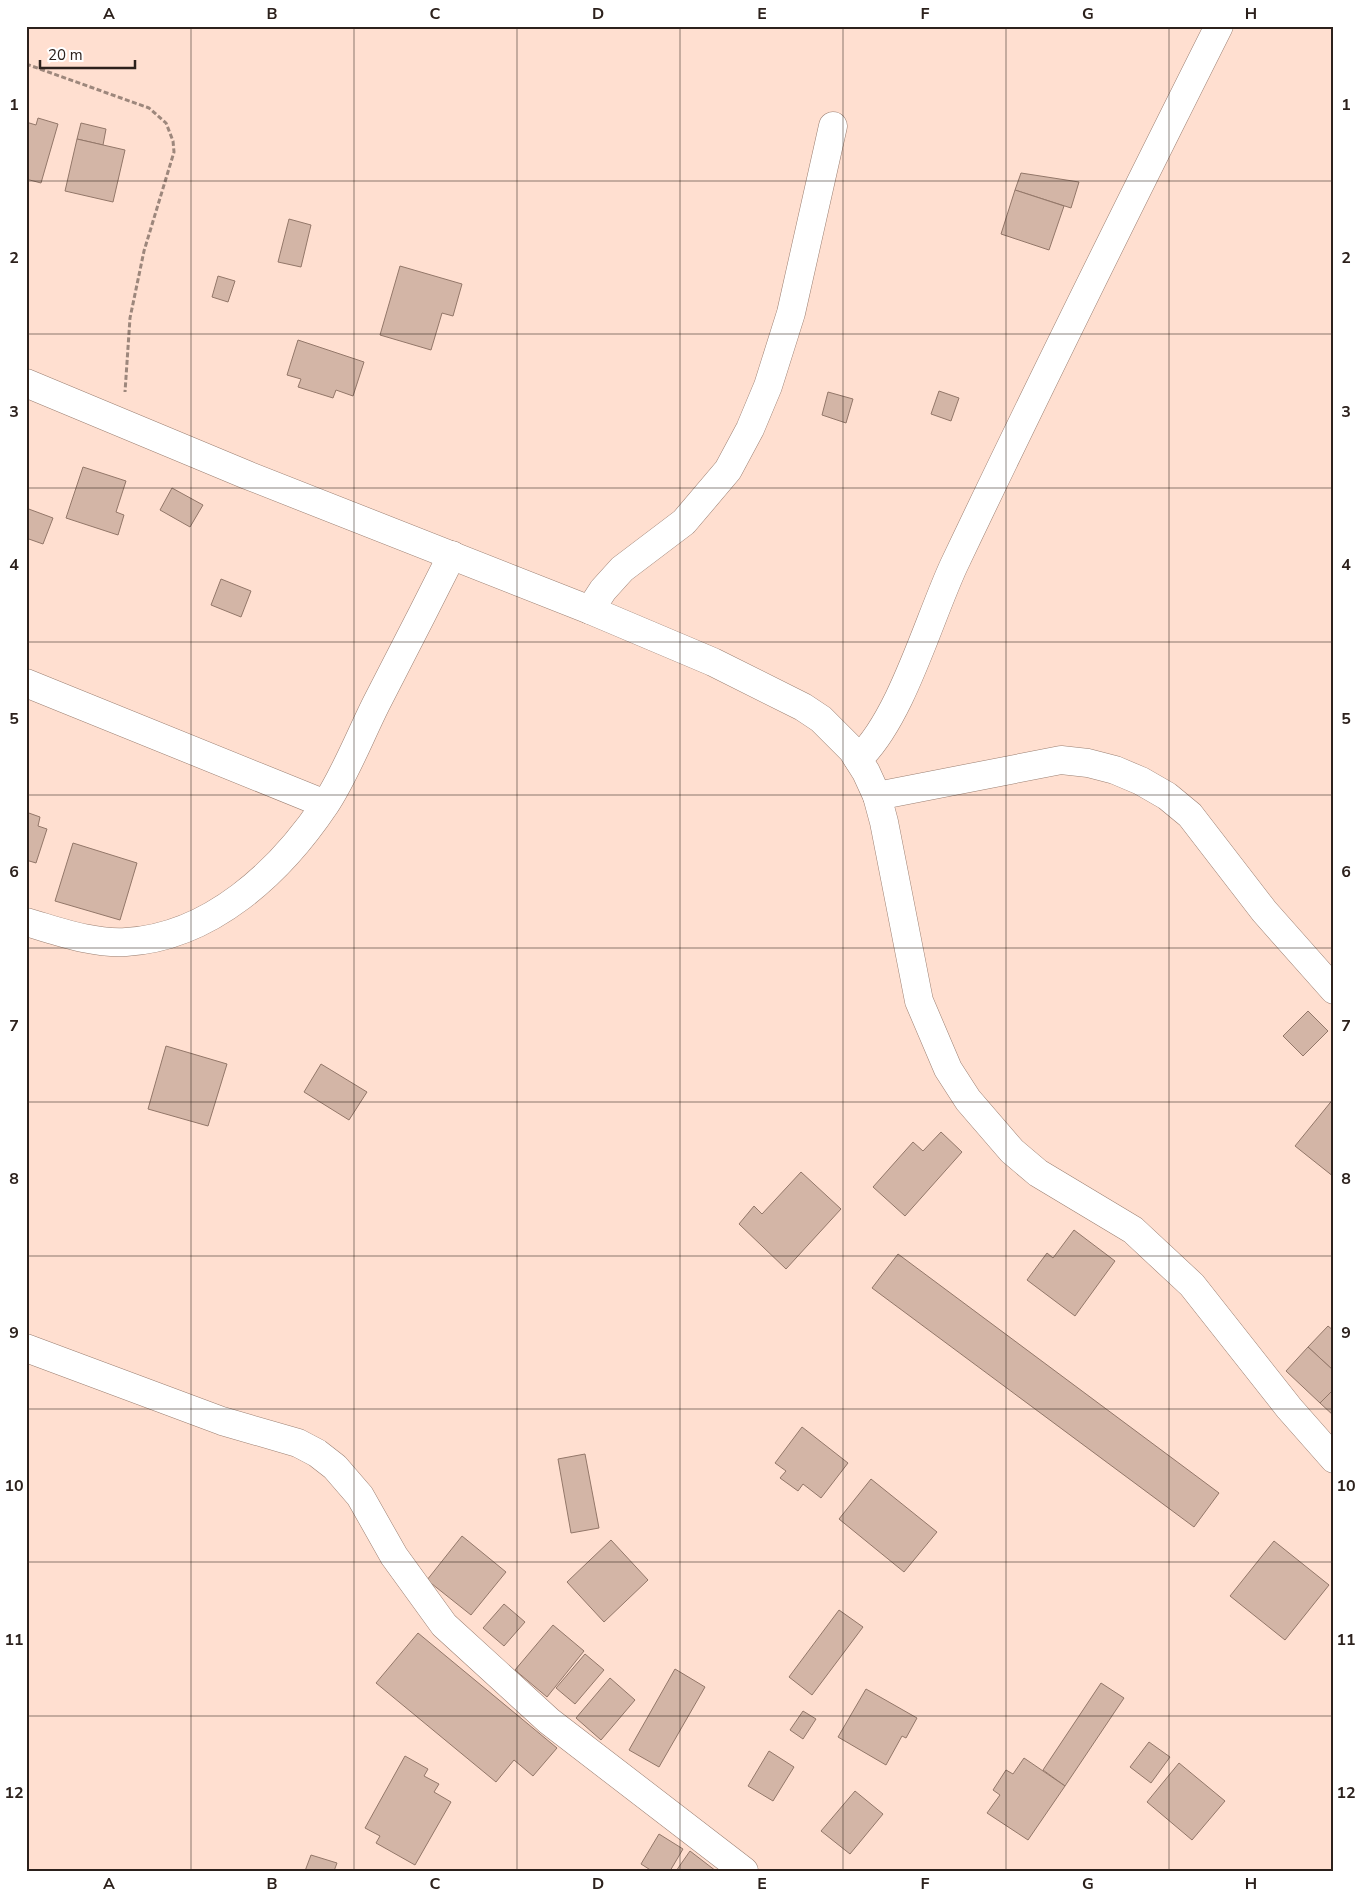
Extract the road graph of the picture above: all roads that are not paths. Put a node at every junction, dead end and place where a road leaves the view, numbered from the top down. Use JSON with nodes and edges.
{"nodes":[{"id":1,"x":1219,"y":26,"type":"edge"},
{"id":2,"x":833,"y":126,"type":"dead end"},
{"id":3,"x":26,"y":383,"type":"edge"},
{"id":4,"x":452,"y":555,"type":"junction"},
{"id":5,"x":590,"y":610,"type":"junction"},
{"id":6,"x":26,"y":682,"type":"edge"},
{"id":7,"x":858,"y":759,"type":"junction"},
{"id":8,"x":877,"y":796,"type":"junction"},
{"id":9,"x":325,"y":804,"type":"junction"},
{"id":10,"x":26,"y":922,"type":"edge"},
{"id":11,"x":1334,"y":990,"type":"edge"},
{"id":12,"x":26,"y":1348,"type":"edge"},
{"id":13,"x":1334,"y":1458,"type":"edge"},
{"id":14,"x":744,"y":1871,"type":"edge"}],
"edges":[{"from":1,"to":7,"type":"street"},
{"from":2,"to":5,"type":"street"},
{"from":3,"to":4,"type":"street"},
{"from":4,"to":5,"type":"street"},
{"from":4,"to":9,"type":"street"},
{"from":5,"to":7,"type":"street"},
{"from":6,"to":9,"type":"street"},
{"from":7,"to":8,"type":"street"},
{"from":8,"to":11,"type":"street"},
{"from":8,"to":13,"type":"street"},
{"from":9,"to":10,"type":"street"},
{"from":12,"to":14,"type":"street"}]}
